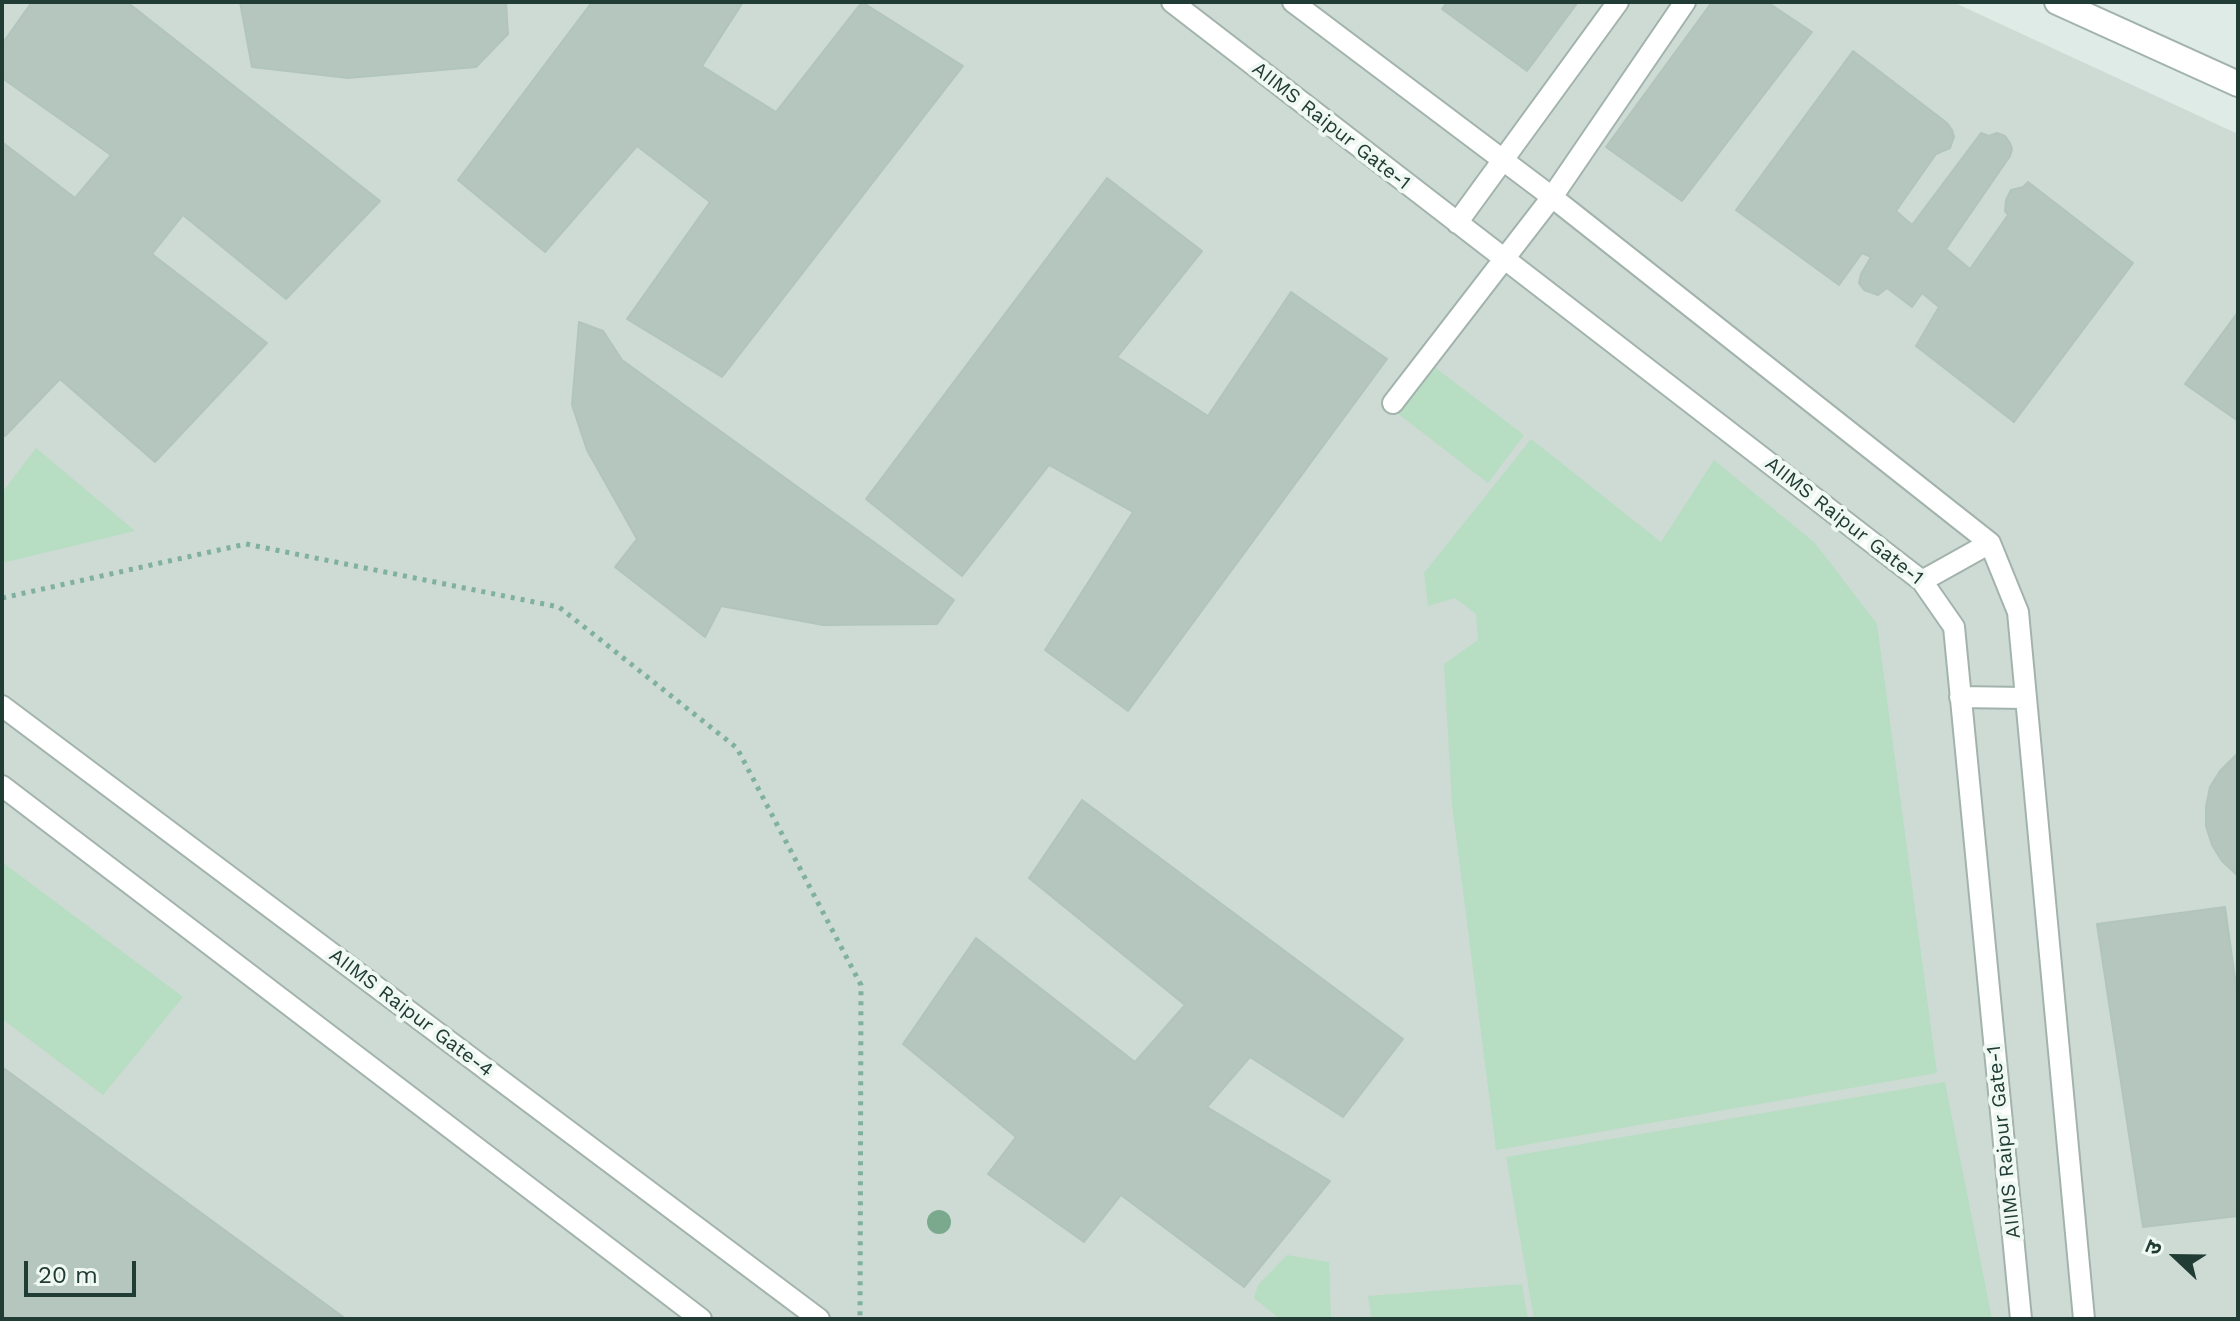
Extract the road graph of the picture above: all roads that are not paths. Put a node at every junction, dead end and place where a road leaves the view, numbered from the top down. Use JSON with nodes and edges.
{"nodes":[{"id":1,"x":1172,"y":2,"type":"edge"},
{"id":2,"x":1293,"y":2,"type":"edge"},
{"id":3,"x":1618,"y":2,"type":"edge"},
{"id":4,"x":1685,"y":2,"type":"edge"},
{"id":5,"x":2057,"y":2,"type":"edge"},
{"id":6,"x":2238,"y":84,"type":"edge"},
{"id":7,"x":1504,"y":161,"type":"junction"},
{"id":8,"x":1552,"y":197,"type":"junction"},
{"id":9,"x":1457,"y":223,"type":"junction"},
{"id":10,"x":1505,"y":257,"type":"junction"},
{"id":11,"x":1393,"y":403,"type":"dead end"},
{"id":12,"x":1990,"y":543,"type":"junction"},
{"id":13,"x":1922,"y":581,"type":"junction"},
{"id":14,"x":1960,"y":697,"type":"junction"},
{"id":15,"x":2025,"y":698,"type":"junction"},
{"id":16,"x":2,"y":706,"type":"edge"},
{"id":17,"x":2,"y":786,"type":"edge"},
{"id":18,"x":701,"y":1319,"type":"edge"},
{"id":19,"x":819,"y":1319,"type":"edge"},
{"id":20,"x":2021,"y":1319,"type":"edge"},
{"id":21,"x":2084,"y":1319,"type":"edge"}],
"edges":[{"from":1,"to":9,"type":"lane","name":"AIIMS Raipur Gate-1"},
{"from":2,"to":7,"type":"lane"},
{"from":3,"to":7,"type":"lane"},
{"from":4,"to":8,"type":"lane"},
{"from":5,"to":6,"type":"street"},
{"from":7,"to":8,"type":"lane"},
{"from":7,"to":9,"type":"lane"},
{"from":8,"to":10,"type":"lane"},
{"from":8,"to":12,"type":"lane"},
{"from":9,"to":10,"type":"lane","name":"AIIMS Raipur Gate-1"},
{"from":10,"to":11,"type":"lane"},
{"from":10,"to":13,"type":"lane","name":"AIIMS Raipur Gate-1"},
{"from":12,"to":13,"type":"lane"},
{"from":12,"to":15,"type":"lane"},
{"from":13,"to":14,"type":"lane","name":"AIIMS Raipur Gate-1"},
{"from":14,"to":15,"type":"lane"},
{"from":14,"to":20,"type":"lane","name":"AIIMS Raipur Gate-1"},
{"from":15,"to":21,"type":"lane"},
{"from":16,"to":19,"type":"lane","name":"AIIMS Raipur Gate-4"},
{"from":17,"to":18,"type":"lane"}]}
